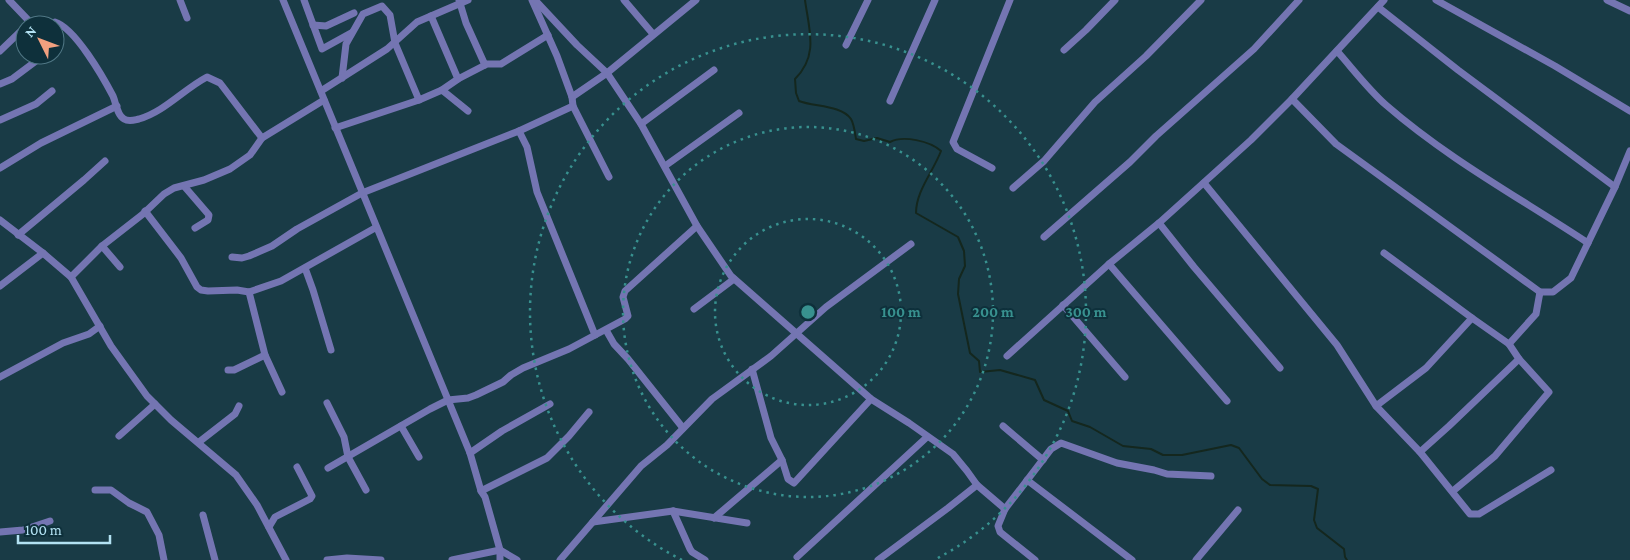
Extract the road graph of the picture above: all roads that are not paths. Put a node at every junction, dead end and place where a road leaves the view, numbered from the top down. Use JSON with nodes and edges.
{"nodes":[{"id":1,"x":9,"y":0,"type":"edge"},
{"id":2,"x":180,"y":0,"type":"edge"},
{"id":3,"x":283,"y":0,"type":"edge"},
{"id":4,"x":304,"y":0,"type":"edge"},
{"id":5,"x":468,"y":0,"type":"edge"},
{"id":6,"x":534,"y":0,"type":"edge"},
{"id":7,"x":624,"y":0,"type":"edge"},
{"id":8,"x":696,"y":0,"type":"edge"},
{"id":9,"x":868,"y":0,"type":"edge"},
{"id":10,"x":935,"y":0,"type":"edge"},
{"id":11,"x":1010,"y":0,"type":"edge"},
{"id":12,"x":1115,"y":0,"type":"edge"},
{"id":13,"x":1201,"y":0,"type":"edge"},
{"id":14,"x":1298,"y":0,"type":"edge"},
{"id":15,"x":1384,"y":0,"type":"edge"},
{"id":16,"x":1436,"y":0,"type":"edge"},
{"id":17,"x":1607,"y":0,"type":"edge"},
{"id":18,"x":460,"y":2,"type":"edge"},
{"id":19,"x":1378,"y":7,"type":"junction"},
{"id":20,"x":1630,"y":11,"type":"edge"},
{"id":21,"x":354,"y":13,"type":"dead end"},
{"id":22,"x":22,"y":15,"type":"edge"},
{"id":23,"x":431,"y":16,"type":"junction"},
{"id":24,"x":187,"y":18,"type":"dead end"},
{"id":25,"x":313,"y":25,"type":"junction"},
{"id":26,"x":65,"y":27,"type":"edge"},
{"id":27,"x":352,"y":32,"type":"junction"},
{"id":28,"x":653,"y":34,"type":"junction"},
{"id":29,"x":548,"y":35,"type":"junction"},
{"id":30,"x":15,"y":38,"type":"edge"},
{"id":31,"x":394,"y":43,"type":"junction"},
{"id":32,"x":846,"y":45,"type":"dead end"},
{"id":33,"x":1064,"y":50,"type":"dead end"},
{"id":34,"x":0,"y":51,"type":"edge"},
{"id":35,"x":1337,"y":51,"type":"junction"},
{"id":36,"x":31,"y":65,"type":"edge"},
{"id":37,"x":485,"y":65,"type":"junction"},
{"id":38,"x":714,"y":70,"type":"dead end"},
{"id":39,"x":607,"y":72,"type":"junction"},
{"id":40,"x":342,"y":78,"type":"junction"},
{"id":41,"x":458,"y":79,"type":"junction"},
{"id":42,"x":0,"y":84,"type":"edge"},
{"id":43,"x":442,"y":90,"type":"junction"},
{"id":44,"x":52,"y":91,"type":"dead end"},
{"id":45,"x":320,"y":91,"type":"junction"},
{"id":46,"x":572,"y":97,"type":"junction"},
{"id":47,"x":1292,"y":99,"type":"junction"},
{"id":48,"x":324,"y":100,"type":"junction"},
{"id":49,"x":419,"y":100,"type":"junction"},
{"id":50,"x":890,"y":101,"type":"dead end"},
{"id":51,"x":117,"y":106,"type":"junction"},
{"id":52,"x":574,"y":106,"type":"junction"},
{"id":53,"x":468,"y":110,"type":"dead end"},
{"id":54,"x":1630,"y":111,"type":"edge"},
{"id":55,"x":739,"y":113,"type":"dead end"},
{"id":56,"x":0,"y":120,"type":"edge"},
{"id":57,"x":641,"y":124,"type":"junction"},
{"id":58,"x":336,"y":128,"type":"junction"},
{"id":59,"x":520,"y":131,"type":"junction"},
{"id":60,"x":262,"y":138,"type":"junction"},
{"id":61,"x":1630,"y":151,"type":"edge"},
{"id":62,"x":105,"y":161,"type":"dead end"},
{"id":63,"x":665,"y":166,"type":"junction"},
{"id":64,"x":0,"y":168,"type":"edge"},
{"id":65,"x":992,"y":168,"type":"dead end"},
{"id":66,"x":609,"y":176,"type":"dead end"},
{"id":67,"x":1204,"y":182,"type":"junction"},
{"id":68,"x":184,"y":186,"type":"junction"},
{"id":69,"x":1615,"y":187,"type":"junction"},
{"id":70,"x":1013,"y":188,"type":"dead end"},
{"id":71,"x":362,"y":193,"type":"junction"},
{"id":72,"x":145,"y":211,"type":"junction"},
{"id":73,"x":2,"y":223,"type":"edge"},
{"id":74,"x":1159,"y":223,"type":"junction"},
{"id":75,"x":697,"y":226,"type":"junction"},
{"id":76,"x":195,"y":228,"type":"dead end"},
{"id":77,"x":375,"y":228,"type":"junction"},
{"id":78,"x":18,"y":235,"type":"junction"},
{"id":79,"x":1044,"y":237,"type":"dead end"},
{"id":80,"x":1588,"y":243,"type":"junction"},
{"id":81,"x":911,"y":244,"type":"dead end"},
{"id":82,"x":102,"y":246,"type":"junction"},
{"id":83,"x":43,"y":253,"type":"junction"},
{"id":84,"x":1384,"y":253,"type":"dead end"},
{"id":85,"x":232,"y":257,"type":"dead end"},
{"id":86,"x":1109,"y":264,"type":"junction"},
{"id":87,"x":120,"y":267,"type":"dead end"},
{"id":88,"x":305,"y":268,"type":"junction"},
{"id":89,"x":71,"y":277,"type":"junction"},
{"id":90,"x":734,"y":279,"type":"junction"},
{"id":91,"x":0,"y":286,"type":"edge"},
{"id":92,"x":248,"y":292,"type":"junction"},
{"id":93,"x":1540,"y":292,"type":"junction"},
{"id":94,"x":1063,"y":306,"type":"junction"},
{"id":95,"x":694,"y":309,"type":"dead end"},
{"id":96,"x":1472,"y":318,"type":"junction"},
{"id":97,"x":100,"y":326,"type":"junction"},
{"id":98,"x":606,"y":330,"type":"junction"},
{"id":99,"x":796,"y":333,"type":"junction"},
{"id":100,"x":595,"y":335,"type":"junction"},
{"id":101,"x":1509,"y":344,"type":"junction"},
{"id":102,"x":331,"y":350,"type":"dead end"},
{"id":103,"x":265,"y":355,"type":"junction"},
{"id":104,"x":1007,"y":356,"type":"dead end"},
{"id":105,"x":1519,"y":359,"type":"junction"},
{"id":106,"x":1280,"y":368,"type":"dead end"},
{"id":107,"x":752,"y":369,"type":"junction"},
{"id":108,"x":228,"y":370,"type":"dead end"},
{"id":109,"x":0,"y":377,"type":"edge"},
{"id":110,"x":1125,"y":377,"type":"dead end"},
{"id":111,"x":282,"y":392,"type":"dead end"},
{"id":112,"x":871,"y":399,"type":"junction"},
{"id":113,"x":448,"y":400,"type":"junction"},
{"id":114,"x":1227,"y":401,"type":"dead end"},
{"id":115,"x":327,"y":403,"type":"dead end"},
{"id":116,"x":155,"y":404,"type":"junction"},
{"id":117,"x":550,"y":404,"type":"dead end"},
{"id":118,"x":239,"y":406,"type":"dead end"},
{"id":119,"x":1376,"y":406,"type":"junction"},
{"id":120,"x":589,"y":412,"type":"dead end"},
{"id":121,"x":401,"y":426,"type":"junction"},
{"id":122,"x":1003,"y":426,"type":"dead end"},
{"id":123,"x":684,"y":428,"type":"junction"},
{"id":124,"x":119,"y":436,"type":"dead end"},
{"id":125,"x":927,"y":436,"type":"junction"},
{"id":126,"x":199,"y":442,"type":"junction"},
{"id":127,"x":1420,"y":452,"type":"junction"},
{"id":128,"x":470,"y":453,"type":"junction"},
{"id":129,"x":348,"y":457,"type":"junction"},
{"id":130,"x":419,"y":457,"type":"dead end"},
{"id":131,"x":782,"y":460,"type":"junction"},
{"id":132,"x":1043,"y":460,"type":"junction"},
{"id":133,"x":297,"y":467,"type":"dead end"},
{"id":134,"x":328,"y":468,"type":"dead end"},
{"id":135,"x":1551,"y":470,"type":"dead end"},
{"id":136,"x":1211,"y":476,"type":"dead end"},
{"id":137,"x":1028,"y":480,"type":"junction"},
{"id":138,"x":977,"y":485,"type":"junction"},
{"id":139,"x":95,"y":490,"type":"dead end"},
{"id":140,"x":366,"y":490,"type":"dead end"},
{"id":141,"x":481,"y":491,"type":"junction"},
{"id":142,"x":1452,"y":491,"type":"junction"},
{"id":143,"x":1005,"y":509,"type":"junction"},
{"id":144,"x":1238,"y":510,"type":"dead end"},
{"id":145,"x":673,"y":511,"type":"junction"},
{"id":146,"x":203,"y":515,"type":"dead end"},
{"id":147,"x":714,"y":518,"type":"junction"},
{"id":148,"x":50,"y":521,"type":"dead end"},
{"id":149,"x":593,"y":522,"type":"junction"},
{"id":150,"x":747,"y":523,"type":"dead end"},
{"id":151,"x":269,"y":527,"type":"junction"},
{"id":152,"x":0,"y":532,"type":"edge"},
{"id":153,"x":500,"y":550,"type":"junction"},
{"id":154,"x":797,"y":557,"type":"dead end"},
{"id":155,"x":164,"y":560,"type":"edge"},
{"id":156,"x":215,"y":560,"type":"edge"},
{"id":157,"x":286,"y":560,"type":"edge"},
{"id":158,"x":327,"y":560,"type":"edge"},
{"id":159,"x":381,"y":560,"type":"edge"},
{"id":160,"x":452,"y":560,"type":"edge"},
{"id":161,"x":500,"y":560,"type":"edge"},
{"id":162,"x":517,"y":560,"type":"edge"},
{"id":163,"x":560,"y":560,"type":"edge"},
{"id":164,"x":706,"y":560,"type":"edge"},
{"id":165,"x":878,"y":560,"type":"edge"},
{"id":166,"x":1035,"y":560,"type":"edge"},
{"id":167,"x":1132,"y":560,"type":"edge"},
{"id":168,"x":1196,"y":560,"type":"edge"}],
"edges":[{"from":1,"to":22,"type":"street"},
{"from":2,"to":24,"type":"street"},
{"from":3,"to":45,"type":"street"},
{"from":4,"to":25,"type":"street"},
{"from":5,"to":18,"type":"street"},
{"from":6,"to":29,"type":"street"},
{"from":6,"to":39,"type":"street"},
{"from":7,"to":28,"type":"street"},
{"from":8,"to":28,"type":"street"},
{"from":9,"to":32,"type":"street"},
{"from":10,"to":50,"type":"street"},
{"from":11,"to":65,"type":"street"},
{"from":12,"to":33,"type":"street"},
{"from":13,"to":70,"type":"street"},
{"from":14,"to":79,"type":"street"},
{"from":15,"to":19,"type":"street"},
{"from":16,"to":54,"type":"street"},
{"from":17,"to":20,"type":"street"},
{"from":18,"to":23,"type":"street"},
{"from":18,"to":37,"type":"street"},
{"from":19,"to":35,"type":"street"},
{"from":19,"to":69,"type":"street"},
{"from":21,"to":25,"type":"street"},
{"from":23,"to":31,"type":"street"},
{"from":23,"to":41,"type":"street"},
{"from":25,"to":27,"type":"street"},
{"from":26,"to":51,"type":"street"},
{"from":27,"to":31,"type":"street"},
{"from":27,"to":40,"type":"street"},
{"from":28,"to":39,"type":"street"},
{"from":29,"to":37,"type":"street"},
{"from":29,"to":46,"type":"street"},
{"from":30,"to":34,"type":"street"},
{"from":31,"to":40,"type":"street"},
{"from":31,"to":49,"type":"street"},
{"from":35,"to":47,"type":"street"},
{"from":35,"to":80,"type":"street"},
{"from":36,"to":42,"type":"street"},
{"from":37,"to":41,"type":"street"},
{"from":38,"to":57,"type":"street"},
{"from":39,"to":46,"type":"street"},
{"from":39,"to":57,"type":"street"},
{"from":40,"to":45,"type":"street"},
{"from":41,"to":43,"type":"street"},
{"from":43,"to":49,"type":"street"},
{"from":43,"to":53,"type":"street"},
{"from":44,"to":56,"type":"street"},
{"from":45,"to":48,"type":"street"},
{"from":46,"to":52,"type":"street"},
{"from":47,"to":67,"type":"street"},
{"from":47,"to":93,"type":"street"},
{"from":48,"to":58,"type":"street"},
{"from":48,"to":60,"type":"street"},
{"from":49,"to":58,"type":"street"},
{"from":51,"to":60,"type":"street"},
{"from":51,"to":64,"type":"street"},
{"from":52,"to":59,"type":"street"},
{"from":52,"to":66,"type":"street"},
{"from":55,"to":63,"type":"street"},
{"from":57,"to":63,"type":"street"},
{"from":58,"to":71,"type":"street"},
{"from":59,"to":71,"type":"street"},
{"from":59,"to":100,"type":"street"},
{"from":60,"to":68,"type":"street"},
{"from":61,"to":69,"type":"street"},
{"from":62,"to":78,"type":"street"},
{"from":63,"to":75,"type":"street"},
{"from":67,"to":74,"type":"street"},
{"from":67,"to":119,"type":"street"},
{"from":68,"to":72,"type":"street"},
{"from":68,"to":76,"type":"street"},
{"from":69,"to":80,"type":"street"},
{"from":71,"to":77,"type":"street"},
{"from":71,"to":85,"type":"street"},
{"from":72,"to":82,"type":"street"},
{"from":72,"to":92,"type":"street"},
{"from":73,"to":78,"type":"street"},
{"from":74,"to":86,"type":"street"},
{"from":74,"to":106,"type":"street"},
{"from":75,"to":90,"type":"street"},
{"from":75,"to":98,"type":"street"},
{"from":77,"to":88,"type":"street"},
{"from":77,"to":113,"type":"street"},
{"from":78,"to":83,"type":"street"},
{"from":80,"to":93,"type":"street"},
{"from":81,"to":99,"type":"street"},
{"from":82,"to":87,"type":"street"},
{"from":82,"to":89,"type":"street"},
{"from":83,"to":89,"type":"street"},
{"from":83,"to":91,"type":"street"},
{"from":84,"to":96,"type":"street"},
{"from":86,"to":94,"type":"street"},
{"from":86,"to":114,"type":"street"},
{"from":88,"to":92,"type":"street"},
{"from":88,"to":102,"type":"street"},
{"from":89,"to":97,"type":"street"},
{"from":90,"to":95,"type":"street"},
{"from":90,"to":99,"type":"street"},
{"from":92,"to":103,"type":"street"},
{"from":93,"to":101,"type":"street"},
{"from":94,"to":104,"type":"street"},
{"from":94,"to":110,"type":"street"},
{"from":96,"to":101,"type":"street"},
{"from":96,"to":119,"type":"street"},
{"from":97,"to":109,"type":"street"},
{"from":97,"to":116,"type":"street"},
{"from":98,"to":100,"type":"street"},
{"from":98,"to":123,"type":"street"},
{"from":99,"to":107,"type":"street"},
{"from":99,"to":112,"type":"street"},
{"from":100,"to":113,"type":"street"},
{"from":101,"to":105,"type":"street"},
{"from":103,"to":108,"type":"street"},
{"from":103,"to":111,"type":"street"},
{"from":105,"to":127,"type":"street"},
{"from":105,"to":142,"type":"street"},
{"from":107,"to":123,"type":"street"},
{"from":107,"to":131,"type":"street"},
{"from":112,"to":125,"type":"street"},
{"from":112,"to":131,"type":"street"},
{"from":113,"to":121,"type":"street"},
{"from":113,"to":128,"type":"street"},
{"from":115,"to":129,"type":"street"},
{"from":116,"to":124,"type":"street"},
{"from":116,"to":126,"type":"street"},
{"from":117,"to":128,"type":"street"},
{"from":118,"to":126,"type":"street"},
{"from":119,"to":127,"type":"street"},
{"from":120,"to":141,"type":"street"},
{"from":121,"to":129,"type":"street"},
{"from":121,"to":130,"type":"street"},
{"from":122,"to":132,"type":"street"},
{"from":123,"to":149,"type":"street"},
{"from":125,"to":138,"type":"street"},
{"from":125,"to":154,"type":"street"},
{"from":126,"to":151,"type":"street"},
{"from":127,"to":142,"type":"street"},
{"from":128,"to":141,"type":"street"},
{"from":129,"to":134,"type":"street"},
{"from":129,"to":140,"type":"street"},
{"from":131,"to":147,"type":"street"},
{"from":132,"to":136,"type":"street"},
{"from":132,"to":137,"type":"street"},
{"from":133,"to":151,"type":"street"},
{"from":135,"to":142,"type":"street"},
{"from":137,"to":143,"type":"street"},
{"from":137,"to":167,"type":"street"},
{"from":138,"to":143,"type":"street"},
{"from":138,"to":165,"type":"street"},
{"from":139,"to":155,"type":"street"},
{"from":141,"to":153,"type":"street"},
{"from":143,"to":166,"type":"street"},
{"from":144,"to":168,"type":"street"},
{"from":145,"to":147,"type":"street"},
{"from":145,"to":149,"type":"street"},
{"from":145,"to":164,"type":"street"},
{"from":146,"to":156,"type":"street"},
{"from":147,"to":150,"type":"street"},
{"from":148,"to":152,"type":"street"},
{"from":149,"to":163,"type":"street"},
{"from":151,"to":157,"type":"street"},
{"from":153,"to":160,"type":"street"},
{"from":153,"to":161,"type":"street"},
{"from":153,"to":162,"type":"street"},
{"from":158,"to":159,"type":"street"}]}
